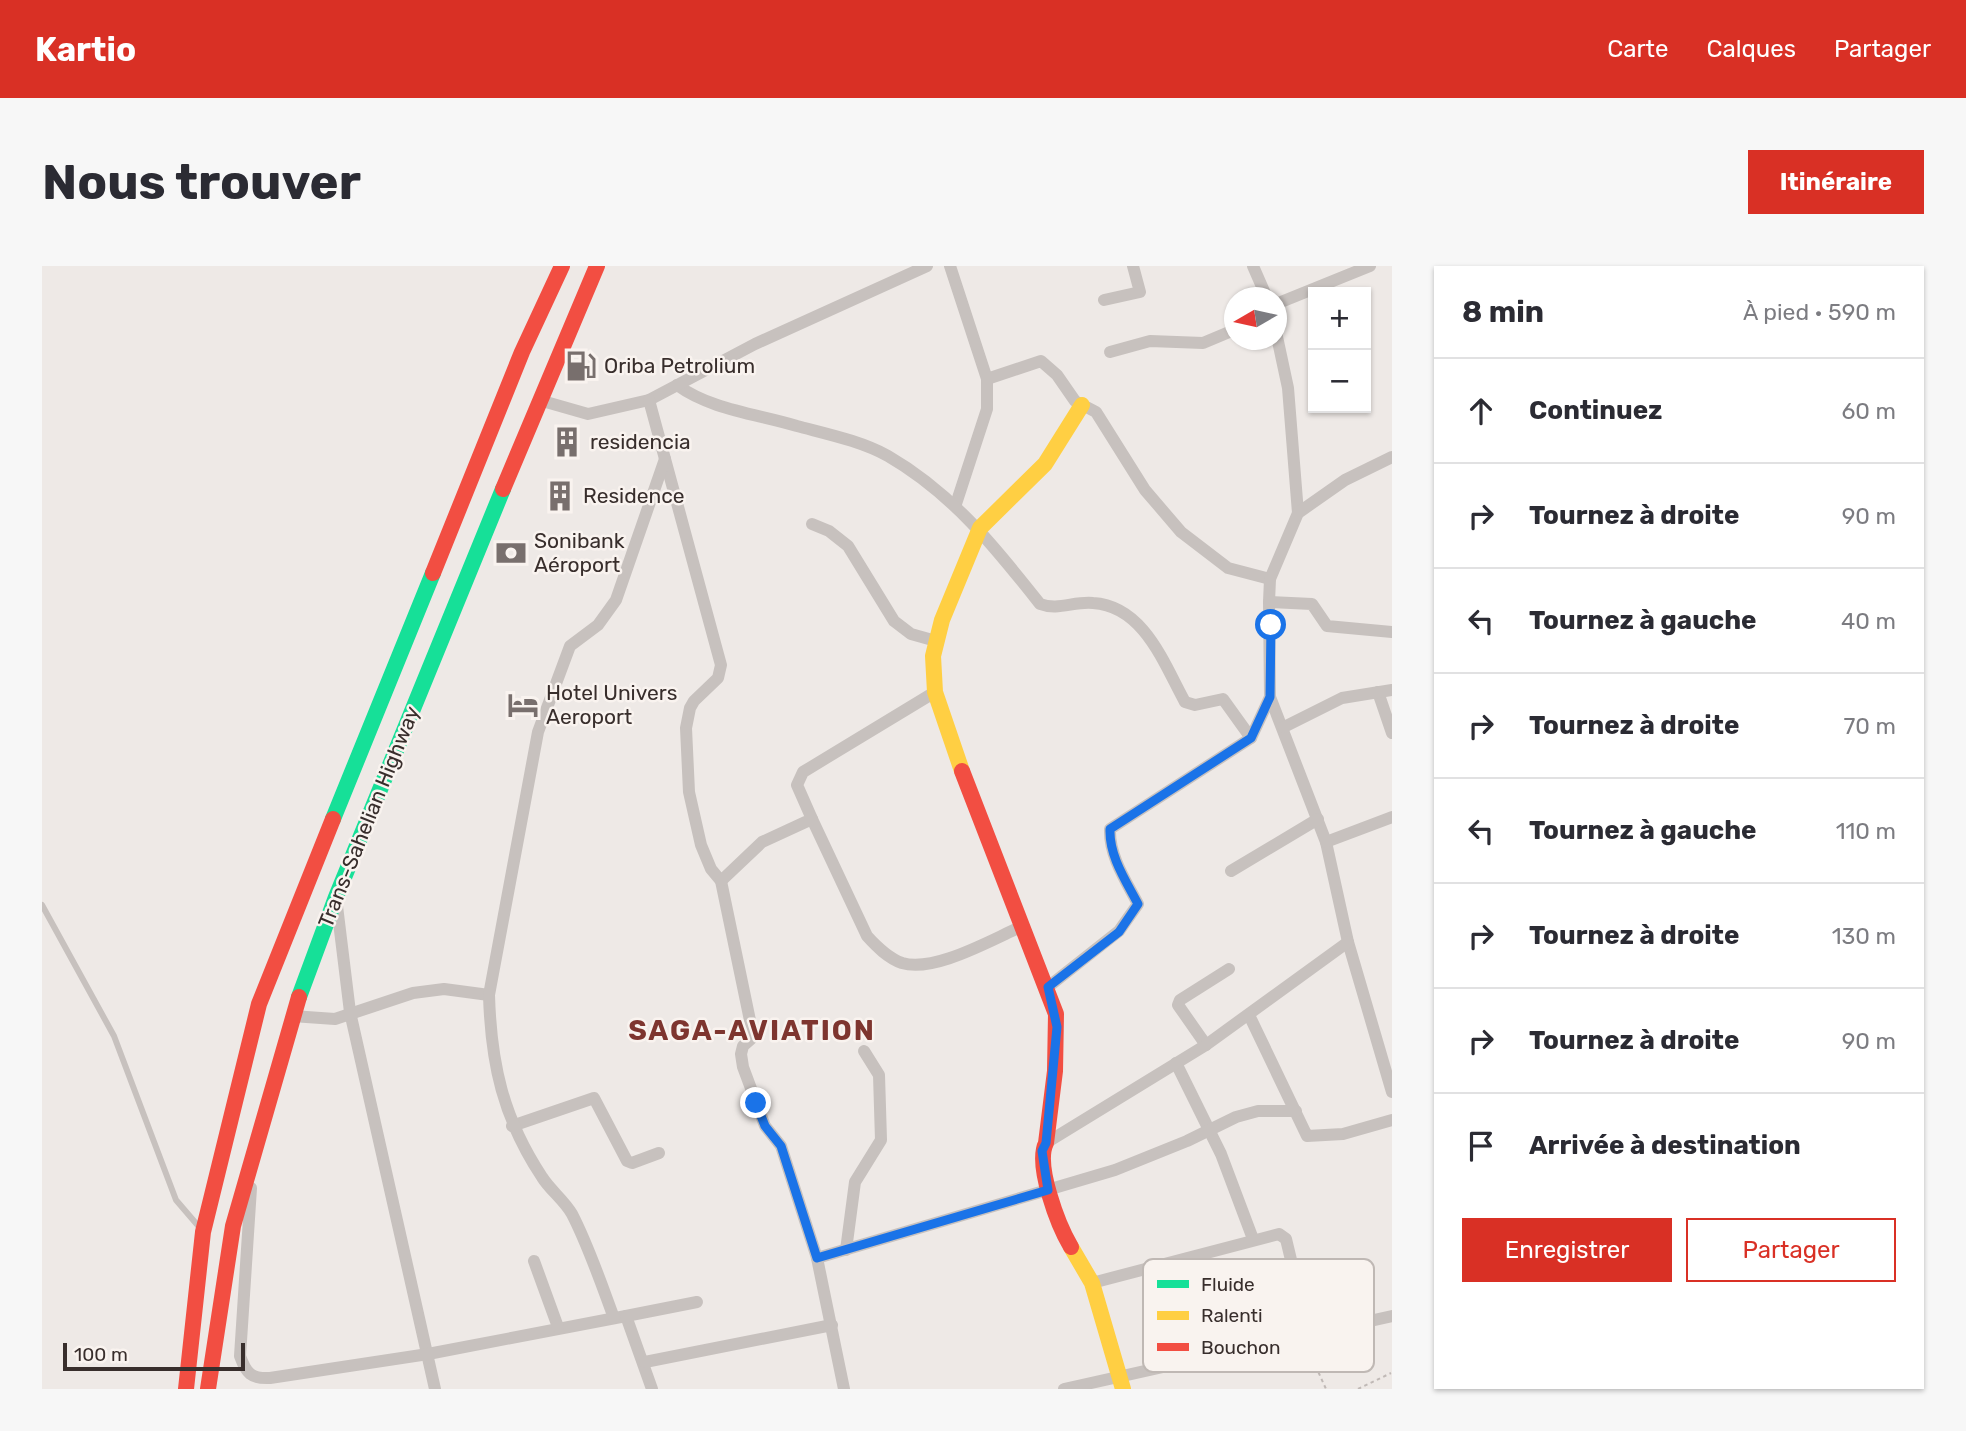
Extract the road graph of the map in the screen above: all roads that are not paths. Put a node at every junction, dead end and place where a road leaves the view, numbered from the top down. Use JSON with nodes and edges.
{"nodes":[{"id":1,"x":562,"y":266,"type":"edge"},
{"id":2,"x":597,"y":266,"type":"edge"},
{"id":3,"x":927,"y":266,"type":"edge"},
{"id":4,"x":950,"y":266,"type":"edge"},
{"id":5,"x":1133,"y":266,"type":"edge"},
{"id":6,"x":1253,"y":266,"type":"edge"},
{"id":7,"x":1370,"y":266,"type":"edge"},
{"id":8,"x":1262,"y":287,"type":"edge"},
{"id":9,"x":1104,"y":300,"type":"dead end"},
{"id":10,"x":1287,"y":300,"type":"edge"},
{"id":11,"x":1224,"y":334,"type":"edge"},
{"id":12,"x":1279,"y":350,"type":"edge"},
{"id":13,"x":1110,"y":352,"type":"dead end"},
{"id":14,"x":987,"y":379,"type":"junction"},
{"id":15,"x":677,"y":385,"type":"junction"},
{"id":16,"x":539,"y":400,"type":"junction"},
{"id":17,"x":649,"y":400,"type":"junction"},
{"id":18,"x":1082,"y":405,"type":"junction"},
{"id":19,"x":1392,"y":457,"type":"edge"},
{"id":20,"x":665,"y":459,"type":"junction"},
{"id":21,"x":956,"y":505,"type":"junction"},
{"id":22,"x":1298,"y":513,"type":"junction"},
{"id":23,"x":812,"y":524,"type":"dead end"},
{"id":24,"x":980,"y":528,"type":"junction"},
{"id":25,"x":1270,"y":579,"type":"junction"},
{"id":26,"x":1269,"y":602,"type":"junction"},
{"id":27,"x":1392,"y":632,"type":"edge"},
{"id":28,"x":936,"y":641,"type":"junction"},
{"id":29,"x":1392,"y":690,"type":"edge"},
{"id":30,"x":935,"y":692,"type":"junction"},
{"id":31,"x":1378,"y":692,"type":"junction"},
{"id":32,"x":1270,"y":697,"type":"junction"},
{"id":33,"x":1284,"y":727,"type":"junction"},
{"id":34,"x":1392,"y":733,"type":"edge"},
{"id":35,"x":1251,"y":738,"type":"junction"},
{"id":36,"x":1392,"y":817,"type":"edge"},
{"id":37,"x":812,"y":819,"type":"junction"},
{"id":38,"x":1318,"y":819,"type":"junction"},
{"id":39,"x":1326,"y":842,"type":"junction"},
{"id":40,"x":1231,"y":872,"type":"dead end"},
{"id":41,"x":721,"y":881,"type":"junction"},
{"id":42,"x":336,"y":897,"type":"junction"},
{"id":43,"x":42,"y":905,"type":"edge"},
{"id":44,"x":1023,"y":926,"type":"junction"},
{"id":45,"x":1348,"y":942,"type":"junction"},
{"id":46,"x":1229,"y":969,"type":"dead end"},
{"id":47,"x":1048,"y":987,"type":"junction"},
{"id":48,"x":489,"y":995,"type":"junction"},
{"id":49,"x":350,"y":1012,"type":"junction"},
{"id":50,"x":1249,"y":1015,"type":"junction"},
{"id":51,"x":292,"y":1016,"type":"junction"},
{"id":52,"x":1206,"y":1045,"type":"junction"},
{"id":53,"x":864,"y":1051,"type":"dead end"},
{"id":54,"x":1176,"y":1063,"type":"junction"},
{"id":55,"x":1392,"y":1092,"type":"edge"},
{"id":56,"x":1296,"y":1111,"type":"junction"},
{"id":57,"x":1392,"y":1121,"type":"edge"},
{"id":58,"x":512,"y":1126,"type":"junction"},
{"id":59,"x":1208,"y":1132,"type":"junction"},
{"id":60,"x":1046,"y":1143,"type":"junction"},
{"id":61,"x":254,"y":1146,"type":"junction"},
{"id":62,"x":659,"y":1153,"type":"dead end"},
{"id":63,"x":1048,"y":1190,"type":"junction"},
{"id":64,"x":203,"y":1233,"type":"junction"},
{"id":65,"x":1253,"y":1239,"type":"junction"},
{"id":66,"x":846,"y":1250,"type":"junction"},
{"id":67,"x":817,"y":1258,"type":"junction"},
{"id":68,"x":1180,"y":1259,"type":"edge"},
{"id":69,"x":1290,"y":1259,"type":"edge"},
{"id":70,"x":534,"y":1261,"type":"dead end"},
{"id":71,"x":1143,"y":1269,"type":"edge"},
{"id":72,"x":1092,"y":1283,"type":"junction"},
{"id":73,"x":697,"y":1302,"type":"dead end"},
{"id":74,"x":620,"y":1317,"type":"junction"},
{"id":75,"x":1392,"y":1317,"type":"edge"},
{"id":76,"x":1374,"y":1321,"type":"edge"},
{"id":77,"x":832,"y":1325,"type":"junction"},
{"id":78,"x":558,"y":1327,"type":"junction"},
{"id":79,"x":428,"y":1354,"type":"junction"},
{"id":80,"x":645,"y":1362,"type":"junction"},
{"id":81,"x":1164,"y":1372,"type":"edge"},
{"id":82,"x":1121,"y":1383,"type":"edge"},
{"id":83,"x":186,"y":1389,"type":"edge"},
{"id":84,"x":208,"y":1389,"type":"edge"},
{"id":85,"x":435,"y":1389,"type":"edge"},
{"id":86,"x":652,"y":1389,"type":"edge"},
{"id":87,"x":844,"y":1389,"type":"edge"},
{"id":88,"x":1064,"y":1389,"type":"edge"}],
"edges":[{"from":1,"to":64,"type":"main road"},
{"from":2,"to":16,"type":"main road","name":"Trans-Sahelian Highway"},
{"from":3,"to":15,"type":"street"},
{"from":4,"to":14,"type":"street"},
{"from":5,"to":9,"type":"street"},
{"from":6,"to":8,"type":"street"},
{"from":7,"to":10,"type":"street"},
{"from":11,"to":13,"type":"street"},
{"from":12,"to":22,"type":"street"},
{"from":14,"to":18,"type":"street"},
{"from":14,"to":21,"type":"street"},
{"from":15,"to":17,"type":"street"},
{"from":15,"to":21,"type":"street"},
{"from":16,"to":17,"type":"street"},
{"from":16,"to":42,"type":"main road","name":"Trans-Sahelian Highway"},
{"from":17,"to":20,"type":"street"},
{"from":18,"to":24,"type":"main road"},
{"from":18,"to":25,"type":"street"},
{"from":19,"to":22,"type":"street"},
{"from":20,"to":41,"type":"street"},
{"from":20,"to":48,"type":"street"},
{"from":21,"to":24,"type":"street"},
{"from":22,"to":25,"type":"street"},
{"from":23,"to":28,"type":"street"},
{"from":24,"to":28,"type":"main road"},
{"from":24,"to":35,"type":"street"},
{"from":25,"to":26,"type":"street"},
{"from":26,"to":27,"type":"street"},
{"from":26,"to":32,"type":"street"},
{"from":28,"to":30,"type":"main road"},
{"from":29,"to":31,"type":"street"},
{"from":30,"to":37,"type":"street"},
{"from":30,"to":44,"type":"main road"},
{"from":31,"to":33,"type":"street"},
{"from":31,"to":34,"type":"street"},
{"from":32,"to":33,"type":"street"},
{"from":32,"to":35,"type":"street"},
{"from":33,"to":38,"type":"street"},
{"from":35,"to":47,"type":"street"},
{"from":36,"to":39,"type":"street"},
{"from":37,"to":41,"type":"street"},
{"from":37,"to":44,"type":"street"},
{"from":38,"to":39,"type":"street"},
{"from":38,"to":40,"type":"street"},
{"from":39,"to":45,"type":"street"},
{"from":41,"to":67,"type":"street"},
{"from":42,"to":49,"type":"street"},
{"from":42,"to":51,"type":"main road","name":"Trans-Sahelian Highway"},
{"from":43,"to":64,"type":"lane"},
{"from":44,"to":47,"type":"main road"},
{"from":45,"to":50,"type":"street"},
{"from":45,"to":55,"type":"street"},
{"from":46,"to":52,"type":"street"},
{"from":47,"to":60,"type":"main road"},
{"from":48,"to":49,"type":"street"},
{"from":48,"to":58,"type":"street"},
{"from":49,"to":51,"type":"street"},
{"from":49,"to":79,"type":"street"},
{"from":50,"to":52,"type":"street"},
{"from":50,"to":56,"type":"street"},
{"from":51,"to":61,"type":"main road","name":"Trans-Sahelian Highway"},
{"from":52,"to":54,"type":"street"},
{"from":53,"to":66,"type":"street"},
{"from":54,"to":59,"type":"street"},
{"from":54,"to":60,"type":"street"},
{"from":56,"to":57,"type":"street"},
{"from":56,"to":59,"type":"street"},
{"from":58,"to":62,"type":"street"},
{"from":58,"to":74,"type":"street"},
{"from":59,"to":63,"type":"street"},
{"from":59,"to":65,"type":"street"},
{"from":60,"to":63,"type":"main road"},
{"from":61,"to":79,"type":"street"},
{"from":61,"to":84,"type":"main road","name":"Trans-Sahelian Highway"},
{"from":63,"to":66,"type":"street"},
{"from":63,"to":72,"type":"main road"},
{"from":64,"to":83,"type":"main road"},
{"from":65,"to":68,"type":"street"},
{"from":65,"to":69,"type":"street"},
{"from":66,"to":67,"type":"street"},
{"from":67,"to":77,"type":"street"},
{"from":70,"to":78,"type":"street"},
{"from":71,"to":72,"type":"street"},
{"from":72,"to":82,"type":"main road"},
{"from":73,"to":74,"type":"street"},
{"from":74,"to":78,"type":"street"},
{"from":74,"to":80,"type":"street"},
{"from":75,"to":76,"type":"street"},
{"from":77,"to":80,"type":"street"},
{"from":77,"to":87,"type":"street"},
{"from":78,"to":79,"type":"street"},
{"from":79,"to":85,"type":"street"},
{"from":80,"to":86,"type":"street"},
{"from":81,"to":82,"type":"street"},
{"from":82,"to":88,"type":"street"}]}
